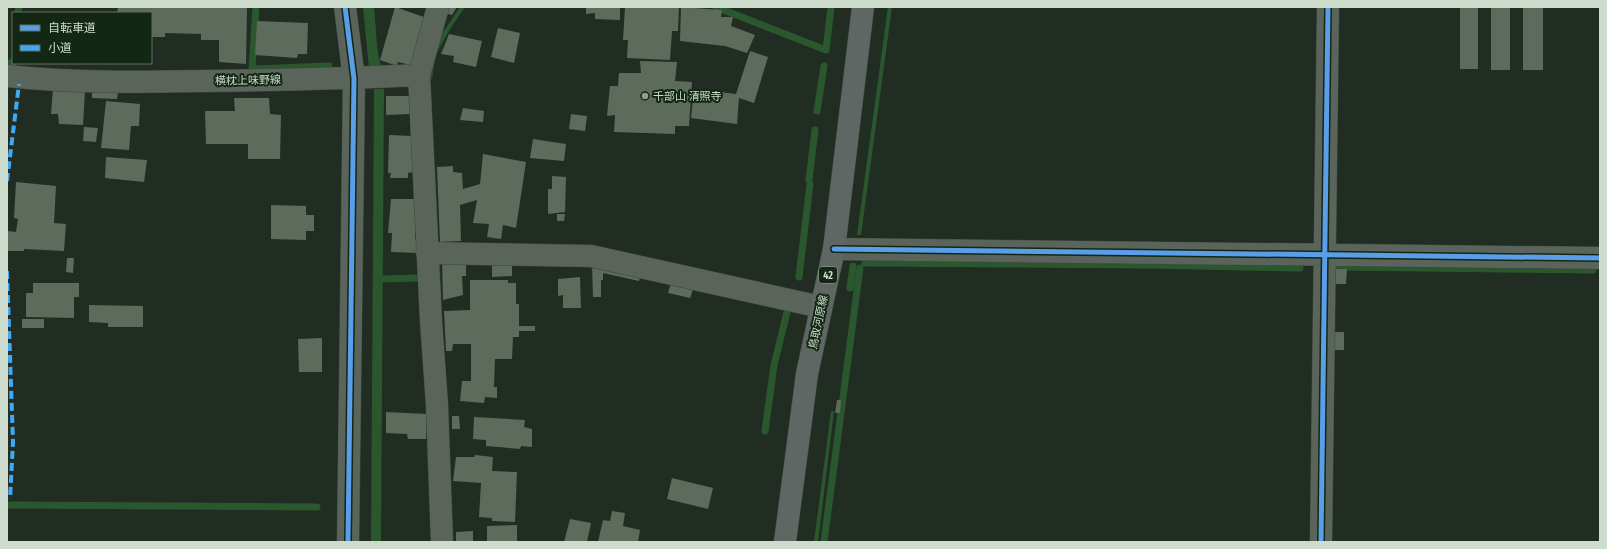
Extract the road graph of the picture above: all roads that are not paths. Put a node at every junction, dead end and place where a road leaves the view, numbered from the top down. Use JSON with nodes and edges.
{"nodes":[{"id":1,"x":345,"y":7,"type":"edge"},
{"id":2,"x":438,"y":7,"type":"edge"},
{"id":3,"x":864,"y":7,"type":"edge"},
{"id":4,"x":1328,"y":7,"type":"edge"},
{"id":5,"x":419,"y":75,"type":"junction"},
{"id":6,"x":7,"y":76,"type":"edge"},
{"id":7,"x":354,"y":79,"type":"junction"},
{"id":8,"x":834,"y":249,"type":"junction"},
{"id":9,"x":427,"y":252,"type":"junction"},
{"id":10,"x":1325,"y":254,"type":"junction"},
{"id":11,"x":1600,"y":258,"type":"edge"},
{"id":12,"x":821,"y":307,"type":"junction"},
{"id":13,"x":348,"y":542,"type":"edge"},
{"id":14,"x":442,"y":542,"type":"edge"},
{"id":15,"x":785,"y":542,"type":"edge"},
{"id":16,"x":1321,"y":542,"type":"edge"}],
"edges":[{"from":1,"to":7,"type":"street"},
{"from":2,"to":5,"type":"street"},
{"from":3,"to":8,"type":"main road","name":"鳥取河原線","number":"42"},
{"from":4,"to":10,"type":"street"},
{"from":5,"to":7,"type":"street","name":"横枕上味野線"},
{"from":5,"to":9,"type":"street"},
{"from":6,"to":7,"type":"street","name":"横枕上味野線"},
{"from":7,"to":13,"type":"street"},
{"from":8,"to":10,"type":"street"},
{"from":8,"to":12,"type":"main road","name":"鳥取河原線","number":"42"},
{"from":9,"to":12,"type":"street"},
{"from":9,"to":14,"type":"street"},
{"from":10,"to":11,"type":"street"},
{"from":10,"to":16,"type":"street"},
{"from":12,"to":15,"type":"main road","name":"鳥取河原線","number":"42"}]}
